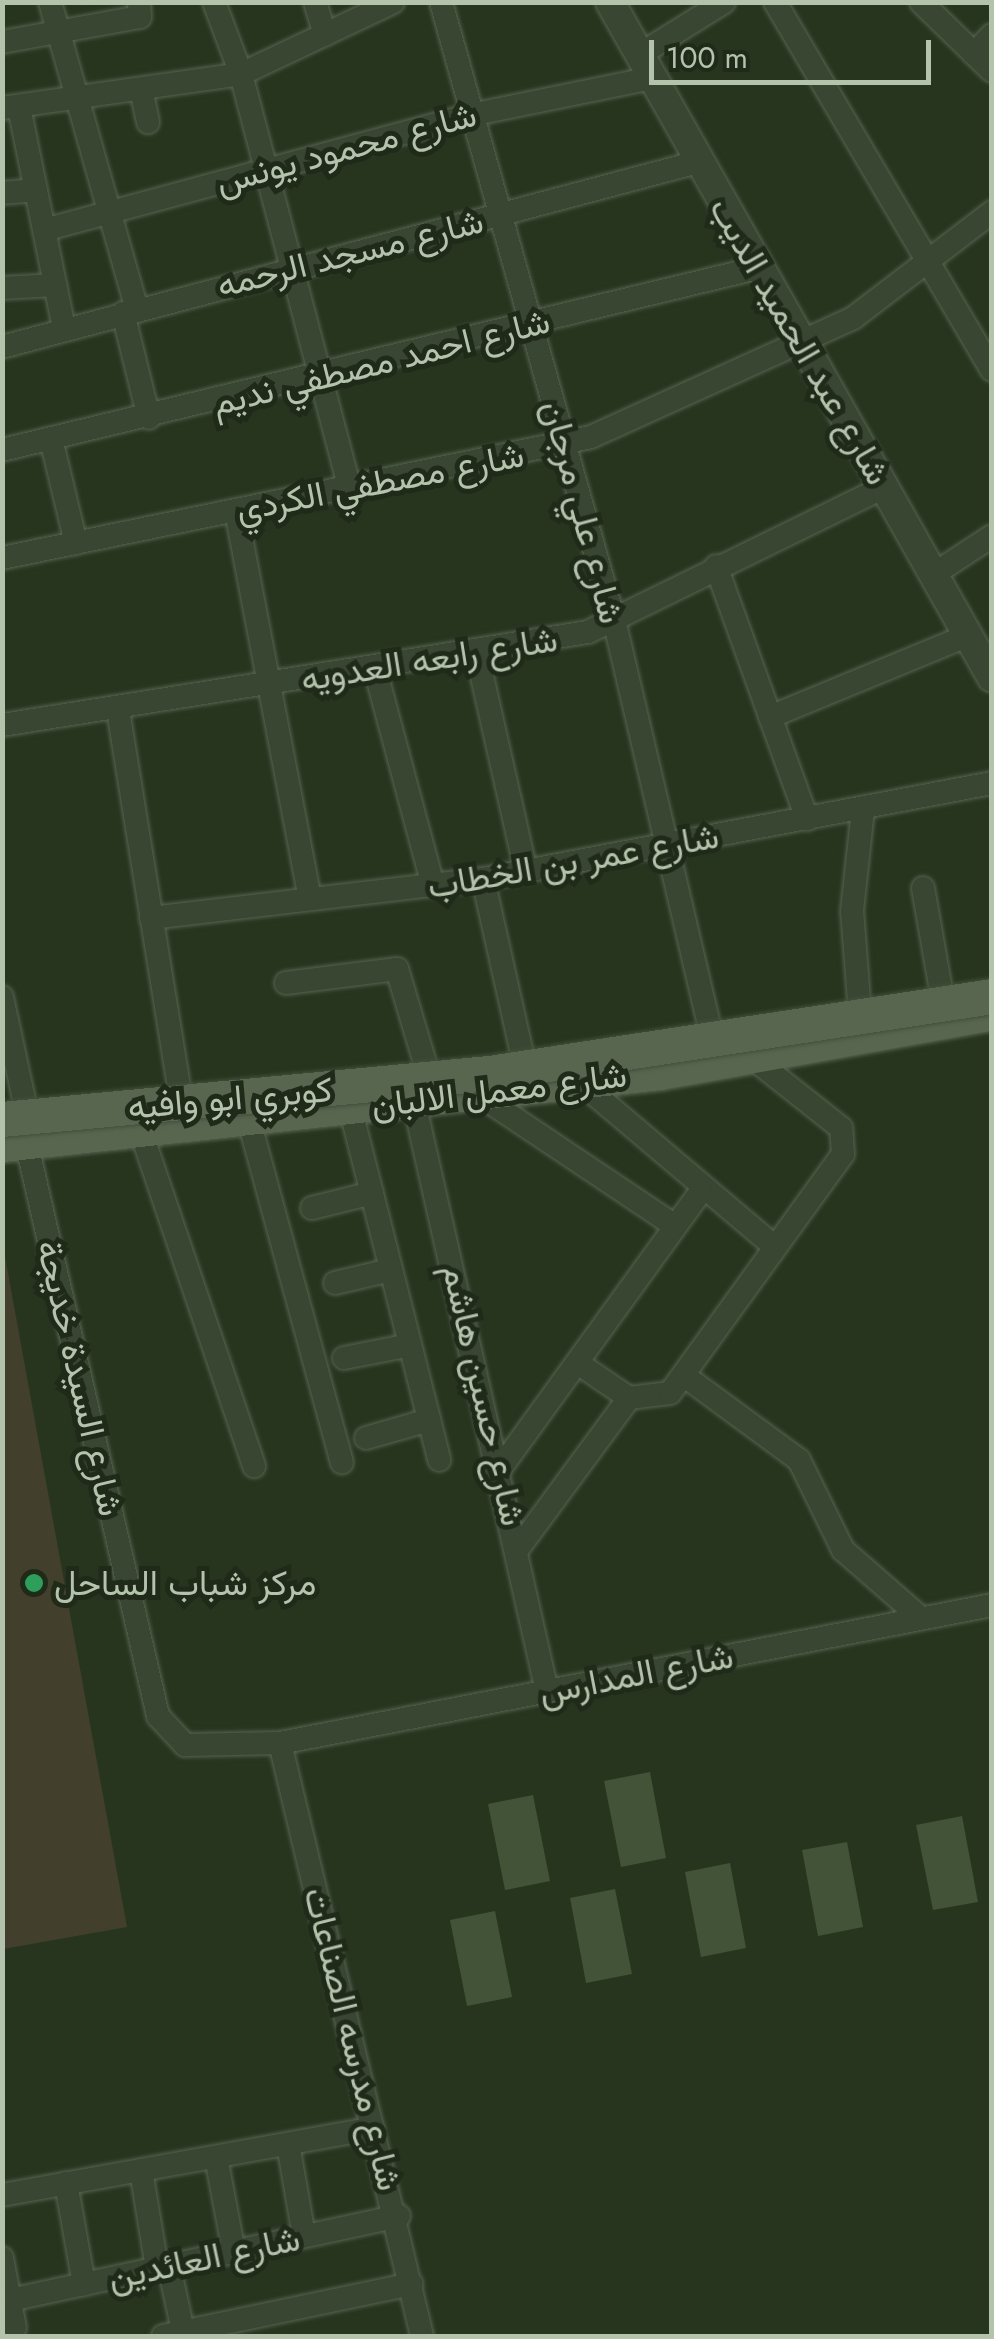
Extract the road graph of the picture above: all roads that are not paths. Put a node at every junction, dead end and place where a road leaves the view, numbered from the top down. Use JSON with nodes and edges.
{"nodes":[{"id":1,"x":50,"y":2,"type":"edge"},
{"id":2,"x":214,"y":2,"type":"edge"},
{"id":3,"x":315,"y":2,"type":"edge"},
{"id":4,"x":393,"y":2,"type":"edge"},
{"id":5,"x":441,"y":2,"type":"edge"},
{"id":6,"x":610,"y":2,"type":"edge"},
{"id":7,"x":724,"y":2,"type":"edge"},
{"id":8,"x":776,"y":2,"type":"edge"},
{"id":9,"x":921,"y":2,"type":"edge"},
{"id":10,"x":141,"y":7,"type":"edge"},
{"id":11,"x":58,"y":32,"type":"junction"},
{"id":12,"x":325,"y":34,"type":"junction"},
{"id":13,"x":992,"y":35,"type":"edge"},
{"id":14,"x":2,"y":42,"type":"edge"},
{"id":15,"x":974,"y":54,"type":"junction"},
{"id":16,"x":645,"y":66,"type":"junction"},
{"id":17,"x":992,"y":71,"type":"edge"},
{"id":18,"x":241,"y":74,"type":"junction"},
{"id":19,"x":192,"y":84,"type":"junction"},
{"id":20,"x":142,"y":90,"type":"junction"},
{"id":21,"x":79,"y":98,"type":"junction"},
{"id":22,"x":197,"y":107,"type":"dead end"},
{"id":23,"x":11,"y":108,"type":"edge"},
{"id":24,"x":475,"y":114,"type":"junction"},
{"id":25,"x":148,"y":122,"type":"dead end"},
{"id":26,"x":698,"y":162,"type":"junction"},
{"id":27,"x":266,"y":170,"type":"junction"},
{"id":28,"x":36,"y":190,"type":"junction"},
{"id":29,"x":2,"y":193,"type":"edge"},
{"id":30,"x":107,"y":211,"type":"junction"},
{"id":31,"x":992,"y":212,"type":"edge"},
{"id":32,"x":503,"y":214,"type":"junction"},
{"id":33,"x":44,"y":230,"type":"junction"},
{"id":34,"x":928,"y":263,"type":"junction"},
{"id":35,"x":292,"y":264,"type":"junction"},
{"id":36,"x":757,"y":268,"type":"junction"},
{"id":37,"x":55,"y":285,"type":"junction"},
{"id":38,"x":2,"y":288,"type":"edge"},
{"id":39,"x":130,"y":311,"type":"junction"},
{"id":40,"x":531,"y":325,"type":"junction"},
{"id":41,"x":64,"y":330,"type":"junction"},
{"id":42,"x":801,"y":345,"type":"junction"},
{"id":43,"x":2,"y":348,"type":"edge"},
{"id":44,"x":992,"y":370,"type":"edge"},
{"id":45,"x":322,"y":376,"type":"junction"},
{"id":46,"x":150,"y":418,"type":"junction"},
{"id":47,"x":51,"y":439,"type":"junction"},
{"id":48,"x":566,"y":444,"type":"junction"},
{"id":49,"x":2,"y":450,"type":"edge"},
{"id":50,"x":350,"y":486,"type":"junction"},
{"id":51,"x":884,"y":486,"type":"junction"},
{"id":52,"x":236,"y":511,"type":"junction"},
{"id":53,"x":992,"y":536,"type":"edge"},
{"id":54,"x":76,"y":543,"type":"junction"},
{"id":55,"x":2,"y":558,"type":"edge"},
{"id":56,"x":716,"y":566,"type":"junction"},
{"id":57,"x":934,"y":574,"type":"junction"},
{"id":58,"x":614,"y":624,"type":"junction"},
{"id":59,"x":967,"y":636,"type":"junction"},
{"id":60,"x":477,"y":654,"type":"junction"},
{"id":61,"x":376,"y":669,"type":"junction"},
{"id":62,"x":992,"y":678,"type":"edge"},
{"id":63,"x":269,"y":686,"type":"junction"},
{"id":64,"x":118,"y":710,"type":"junction"},
{"id":65,"x":770,"y":717,"type":"junction"},
{"id":66,"x":2,"y":725,"type":"edge"},
{"id":67,"x":992,"y":782,"type":"edge"},
{"id":68,"x":863,"y":809,"type":"junction"},
{"id":69,"x":807,"y":819,"type":"junction"},
{"id":70,"x":664,"y":846,"type":"junction"},
{"id":71,"x":526,"y":872,"type":"junction"},
{"id":72,"x":483,"y":880,"type":"junction"},
{"id":73,"x":432,"y":886,"type":"junction"},
{"id":74,"x":923,"y":888,"type":"dead end"},
{"id":75,"x":310,"y":898,"type":"junction"},
{"id":76,"x":150,"y":918,"type":"junction"},
{"id":77,"x":992,"y":983,"type":"edge"},
{"id":78,"x":286,"y":984,"type":"dead end"},
{"id":79,"x":941,"y":990,"type":"junction"},
{"id":80,"x":992,"y":996,"type":"edge"},
{"id":81,"x":2,"y":997,"type":"edge"},
{"id":82,"x":859,"y":1001,"type":"junction"},
{"id":83,"x":992,"y":1012,"type":"edge"},
{"id":84,"x":710,"y":1025,"type":"junction"},
{"id":85,"x":522,"y":1054,"type":"junction"},
{"id":86,"x":751,"y":1057,"type":"junction"},
{"id":87,"x":426,"y":1066,"type":"junction"},
{"id":88,"x":579,"y":1081,"type":"junction"},
{"id":89,"x":179,"y":1084,"type":"junction"},
{"id":90,"x":107,"y":1094,"type":"junction"},
{"id":91,"x":478,"y":1094,"type":"junction"},
{"id":92,"x":414,"y":1102,"type":"junction"},
{"id":93,"x":350,"y":1108,"type":"junction"},
{"id":94,"x":248,"y":1116,"type":"junction"},
{"id":95,"x":11,"y":1122,"type":"edge"},
{"id":96,"x":128,"y":1130,"type":"junction"},
{"id":97,"x":701,"y":1191,"type":"junction"},
{"id":98,"x":372,"y":1194,"type":"junction"},
{"id":99,"x":312,"y":1208,"type":"dead end"},
{"id":100,"x":674,"y":1225,"type":"junction"},
{"id":101,"x":775,"y":1247,"type":"junction"},
{"id":102,"x":391,"y":1270,"type":"junction"},
{"id":103,"x":334,"y":1283,"type":"dead end"},
{"id":104,"x":410,"y":1345,"type":"junction"},
{"id":105,"x":344,"y":1358,"type":"dead end"},
{"id":106,"x":579,"y":1364,"type":"junction"},
{"id":107,"x":686,"y":1377,"type":"junction"},
{"id":108,"x":628,"y":1398,"type":"junction"},
{"id":109,"x":429,"y":1420,"type":"junction"},
{"id":110,"x":366,"y":1438,"type":"dead end"},
{"id":111,"x":439,"y":1460,"type":"dead end"},
{"id":112,"x":342,"y":1462,"type":"dead end"},
{"id":113,"x":254,"y":1466,"type":"dead end"},
{"id":114,"x":502,"y":1466,"type":"junction"},
{"id":115,"x":520,"y":1546,"type":"junction"},
{"id":116,"x":992,"y":1605,"type":"edge"},
{"id":117,"x":921,"y":1618,"type":"junction"},
{"id":118,"x":547,"y":1691,"type":"junction"},
{"id":119,"x":280,"y":1743,"type":"junction"},
{"id":120,"x":374,"y":2128,"type":"junction"},
{"id":121,"x":288,"y":2144,"type":"junction"},
{"id":122,"x":216,"y":2157,"type":"junction"},
{"id":123,"x":141,"y":2170,"type":"junction"},
{"id":124,"x":66,"y":2183,"type":"junction"},
{"id":125,"x":2,"y":2194,"type":"edge"},
{"id":126,"x":398,"y":2216,"type":"junction"},
{"id":127,"x":304,"y":2236,"type":"junction"},
{"id":128,"x":234,"y":2252,"type":"junction"},
{"id":129,"x":2,"y":2258,"type":"edge"},
{"id":130,"x":163,"y":2267,"type":"junction"},
{"id":131,"x":84,"y":2284,"type":"junction"},
{"id":132,"x":412,"y":2284,"type":"junction"},
{"id":133,"x":10,"y":2300,"type":"junction"},
{"id":134,"x":15,"y":2328,"type":"dead end"},
{"id":135,"x":177,"y":2335,"type":"edge"},
{"id":136,"x":422,"y":2336,"type":"edge"}],
"edges":[{"from":1,"to":11,"type":"street"},
{"from":2,"to":18,"type":"street"},
{"from":3,"to":12,"type":"street"},
{"from":4,"to":12,"type":"street"},
{"from":5,"to":24,"type":"street","name":"شارع علي مرجان"},
{"from":6,"to":16,"type":"street","name":"شارع عبد الحميد الديب"},
{"from":7,"to":16,"type":"street"},
{"from":8,"to":34,"type":"street"},
{"from":9,"to":15,"type":"street"},
{"from":10,"to":11,"type":"street"},
{"from":11,"to":14,"type":"street"},
{"from":11,"to":21,"type":"street"},
{"from":12,"to":18,"type":"street"},
{"from":13,"to":15,"type":"street"},
{"from":15,"to":17,"type":"street"},
{"from":16,"to":24,"type":"street","name":"شارع محمود يونس"},
{"from":16,"to":26,"type":"street","name":"شارع عبد الحميد الديب"},
{"from":18,"to":19,"type":"street"},
{"from":18,"to":27,"type":"street"},
{"from":19,"to":20,"type":"street"},
{"from":19,"to":22,"type":"street"},
{"from":20,"to":21,"type":"street"},
{"from":20,"to":25,"type":"street"},
{"from":21,"to":23,"type":"street"},
{"from":21,"to":30,"type":"street"},
{"from":23,"to":28,"type":"street"},
{"from":24,"to":27,"type":"street","name":"شارع محمود يونس"},
{"from":24,"to":32,"type":"street","name":"شارع علي مرجان"},
{"from":26,"to":32,"type":"street","name":"شارع مسجد الرحمه"},
{"from":26,"to":36,"type":"street","name":"شارع عبد الحميد الديب"},
{"from":27,"to":30,"type":"street","name":"شارع محمود يونس"},
{"from":27,"to":35,"type":"street"},
{"from":28,"to":29,"type":"street"},
{"from":28,"to":33,"type":"street"},
{"from":30,"to":33,"type":"street","name":"شارع محمود يونس"},
{"from":30,"to":39,"type":"street"},
{"from":31,"to":34,"type":"street","name":"شارع مصطفي الكردي"},
{"from":32,"to":35,"type":"street","name":"شارع مسجد الرحمه"},
{"from":32,"to":40,"type":"street","name":"شارع علي مرجان"},
{"from":33,"to":37,"type":"street"},
{"from":34,"to":42,"type":"street","name":"شارع مصطفي الكردي"},
{"from":34,"to":44,"type":"street"},
{"from":35,"to":39,"type":"street","name":"شارع مسجد الرحمه"},
{"from":35,"to":45,"type":"street"},
{"from":36,"to":40,"type":"street","name":"شارع احمد مصطفي نديم"},
{"from":36,"to":42,"type":"street","name":"شارع عبد الحميد الديب"},
{"from":37,"to":38,"type":"street"},
{"from":37,"to":41,"type":"street"},
{"from":39,"to":41,"type":"street","name":"شارع مسجد الرحمه"},
{"from":39,"to":46,"type":"street"},
{"from":40,"to":45,"type":"street","name":"شارع احمد مصطفي نديم"},
{"from":40,"to":48,"type":"street","name":"شارع علي مرجان"},
{"from":41,"to":43,"type":"street","name":"شارع مسجد الرحمه"},
{"from":42,"to":48,"type":"street","name":"شارع مصطفي الكردي"},
{"from":42,"to":51,"type":"street","name":"شارع عبد الحميد الديب"},
{"from":45,"to":46,"type":"street","name":"شارع احمد مصطفي نديم"},
{"from":45,"to":50,"type":"street"},
{"from":46,"to":47,"type":"street","name":"شارع احمد مصطفي نديم"},
{"from":47,"to":49,"type":"street","name":"شارع احمد مصطفي نديم"},
{"from":47,"to":54,"type":"street"},
{"from":48,"to":50,"type":"street","name":"شارع مصطفي الكردي"},
{"from":48,"to":58,"type":"street","name":"شارع علي مرجان"},
{"from":50,"to":52,"type":"street","name":"شارع مصطفي الكردي"},
{"from":51,"to":56,"type":"street","name":"شارع رابعه العدويه"},
{"from":51,"to":57,"type":"street","name":"شارع عبد الحميد الديب"},
{"from":52,"to":54,"type":"street","name":"شارع مصطفي الكردي"},
{"from":52,"to":63,"type":"street"},
{"from":53,"to":57,"type":"street"},
{"from":54,"to":55,"type":"street","name":"شارع مصطفي الكردي"},
{"from":56,"to":58,"type":"street","name":"شارع رابعه العدويه"},
{"from":56,"to":65,"type":"street"},
{"from":57,"to":59,"type":"street","name":"شارع عبد الحميد الديب"},
{"from":58,"to":60,"type":"street","name":"شارع رابعه العدويه"},
{"from":58,"to":70,"type":"street","name":"شارع علي مرجان"},
{"from":59,"to":62,"type":"street","name":"شارع عبد الحميد الديب"},
{"from":59,"to":65,"type":"street"},
{"from":60,"to":61,"type":"street","name":"شارع رابعه العدويه"},
{"from":60,"to":71,"type":"street"},
{"from":61,"to":63,"type":"street","name":"شارع رابعه العدويه"},
{"from":61,"to":73,"type":"street"},
{"from":63,"to":64,"type":"street","name":"شارع رابعه العدويه"},
{"from":63,"to":75,"type":"street"},
{"from":64,"to":66,"type":"street","name":"شارع رابعه العدويه"},
{"from":64,"to":76,"type":"street"},
{"from":65,"to":69,"type":"street"},
{"from":67,"to":68,"type":"street","name":"شارع عمر بن الخطاب"},
{"from":68,"to":69,"type":"street","name":"شارع عمر بن الخطاب"},
{"from":68,"to":82,"type":"street"},
{"from":69,"to":70,"type":"street","name":"شارع عمر بن الخطاب"},
{"from":70,"to":71,"type":"street","name":"شارع عمر بن الخطاب"},
{"from":70,"to":84,"type":"street","name":"شارع علي مرجان"},
{"from":71,"to":72,"type":"street","name":"شارع عمر بن الخطاب"},
{"from":72,"to":73,"type":"street","name":"شارع عمر بن الخطاب"},
{"from":72,"to":85,"type":"street"},
{"from":73,"to":75,"type":"street","name":"شارع عمر بن الخطاب"},
{"from":74,"to":79,"type":"street"},
{"from":75,"to":76,"type":"street","name":"شارع عمر بن الخطاب"},
{"from":76,"to":89,"type":"street"},
{"from":77,"to":79,"type":"main road","name":"شارع معمل الالبان"},
{"from":78,"to":87,"type":"street"},
{"from":79,"to":82,"type":"main road","name":"شارع معمل الالبان"},
{"from":80,"to":95,"type":"main road","name":"كوبري ابو وافيه","bridge":true},
{"from":81,"to":95,"type":"street","name":"شارع السيدة خديجة"},
{"from":82,"to":84,"type":"main road","name":"شارع معمل الالبان"},
{"from":83,"to":86,"type":"main road","name":"شارع معمل الالبان"},
{"from":84,"to":85,"type":"main road","name":"شارع معمل الالبان"},
{"from":85,"to":87,"type":"main road","name":"شارع معمل الالبان"},
{"from":86,"to":88,"type":"main road","name":"شارع معمل الالبان"},
{"from":86,"to":101,"type":"street"},
{"from":87,"to":89,"type":"main road","name":"شارع معمل الالبان"},
{"from":88,"to":91,"type":"main road","name":"شارع معمل الالبان"},
{"from":88,"to":97,"type":"street"},
{"from":89,"to":90,"type":"main road","name":"شارع معمل الالبان"},
{"from":90,"to":95,"type":"main road","name":"شارع معمل الالبان"},
{"from":90,"to":96,"type":"main road"},
{"from":91,"to":92,"type":"main road","name":"شارع معمل الالبان"},
{"from":91,"to":100,"type":"street"},
{"from":92,"to":93,"type":"main road","name":"شارع معمل الالبان"},
{"from":92,"to":114,"type":"street","name":"شارع حسين هاشم"},
{"from":93,"to":94,"type":"main road","name":"شارع معمل الالبان"},
{"from":93,"to":98,"type":"street"},
{"from":94,"to":96,"type":"main road","name":"شارع معمل الالبان"},
{"from":94,"to":112,"type":"street"},
{"from":95,"to":96,"type":"main road","name":"شارع معمل الالبان"},
{"from":95,"to":119,"type":"street","name":"شارع السيدة خديجة"},
{"from":96,"to":113,"type":"street"},
{"from":97,"to":100,"type":"street"},
{"from":97,"to":101,"type":"street"},
{"from":98,"to":99,"type":"street"},
{"from":98,"to":102,"type":"street"},
{"from":100,"to":106,"type":"street"},
{"from":101,"to":107,"type":"street"},
{"from":102,"to":103,"type":"street"},
{"from":102,"to":104,"type":"street"},
{"from":104,"to":105,"type":"street"},
{"from":104,"to":109,"type":"street"},
{"from":106,"to":108,"type":"street"},
{"from":106,"to":114,"type":"street"},
{"from":107,"to":108,"type":"street"},
{"from":107,"to":117,"type":"street"},
{"from":108,"to":115,"type":"street"},
{"from":109,"to":110,"type":"street"},
{"from":109,"to":111,"type":"street"},
{"from":114,"to":115,"type":"street","name":"شارع حسين هاشم"},
{"from":115,"to":118,"type":"street","name":"شارع حسين هاشم"},
{"from":116,"to":117,"type":"street","name":"شارع المدارس"},
{"from":117,"to":118,"type":"street","name":"شارع المدارس"},
{"from":118,"to":119,"type":"street","name":"شارع المدارس"},
{"from":119,"to":120,"type":"street","name":"شارع مدرسه الصناعات"},
{"from":120,"to":121,"type":"street"},
{"from":120,"to":126,"type":"street","name":"شارع مدرسه الصناعات"},
{"from":121,"to":122,"type":"street"},
{"from":121,"to":127,"type":"street"},
{"from":122,"to":123,"type":"street"},
{"from":122,"to":128,"type":"street"},
{"from":123,"to":124,"type":"street"},
{"from":123,"to":130,"type":"street"},
{"from":124,"to":125,"type":"street"},
{"from":124,"to":131,"type":"street"},
{"from":126,"to":127,"type":"street","name":"شارع العائدين"},
{"from":126,"to":132,"type":"street","name":"شارع مدرسه الصناعات"},
{"from":127,"to":128,"type":"street","name":"شارع العائدين"},
{"from":128,"to":130,"type":"street","name":"شارع العائدين"},
{"from":129,"to":133,"type":"street"},
{"from":130,"to":131,"type":"street","name":"شارع العائدين"},
{"from":130,"to":135,"type":"street"},
{"from":131,"to":133,"type":"street","name":"شارع العائدين"},
{"from":132,"to":135,"type":"street"},
{"from":132,"to":136,"type":"street","name":"شارع مدرسه الصناعات"},
{"from":133,"to":134,"type":"street"}]}
